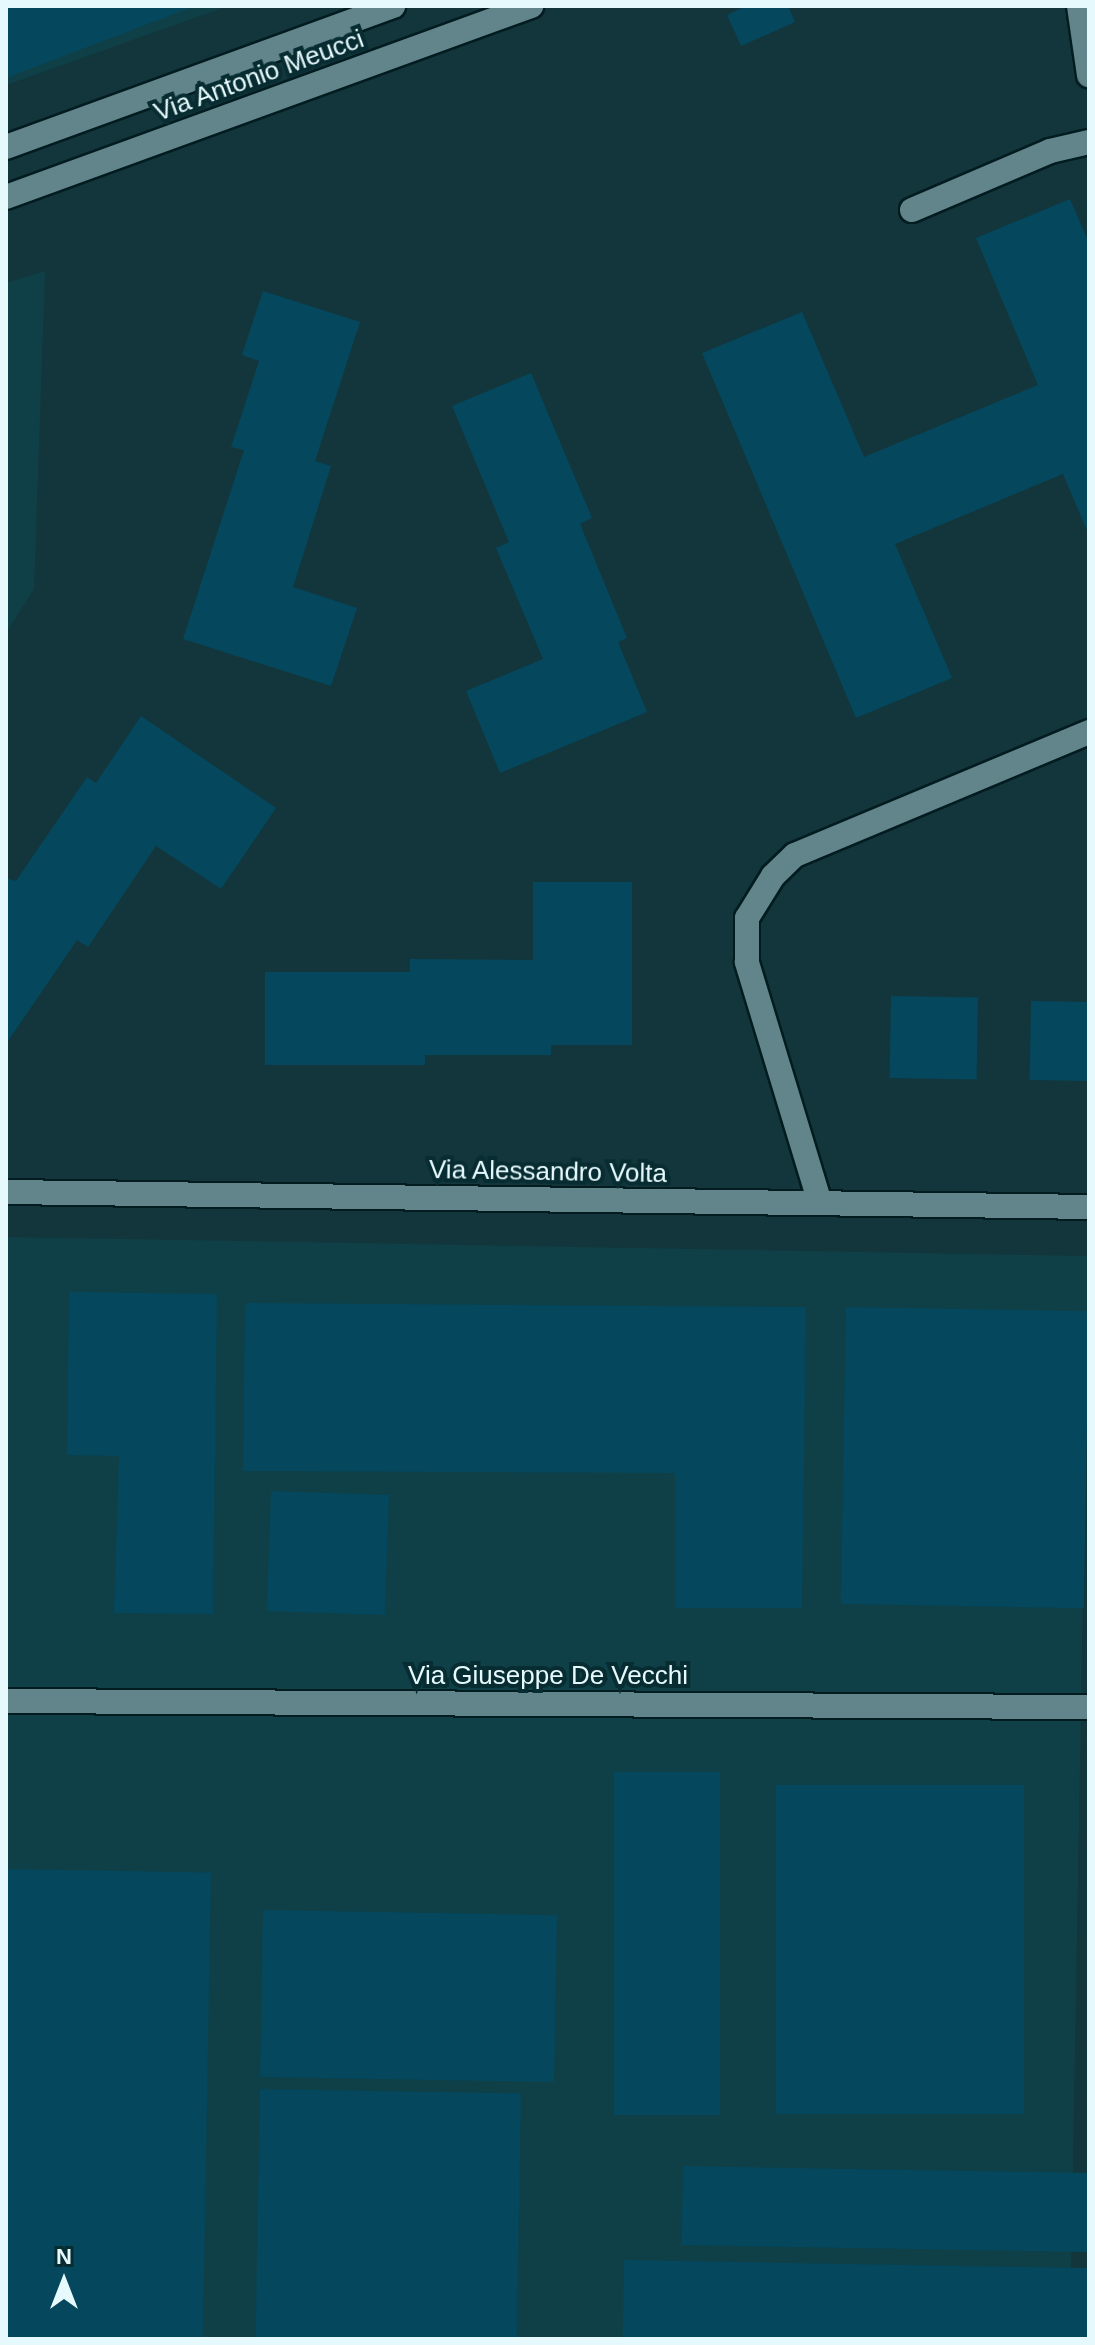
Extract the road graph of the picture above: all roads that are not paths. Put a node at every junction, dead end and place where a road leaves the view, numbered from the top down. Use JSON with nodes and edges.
{"nodes":[{"id":1,"x":393,"y":6,"type":"edge"},
{"id":2,"x":531,"y":6,"type":"edge"},
{"id":3,"x":1079,"y":6,"type":"edge"},
{"id":4,"x":1089,"y":75,"type":"edge"},
{"id":5,"x":1089,"y":142,"type":"edge"},
{"id":6,"x":6,"y":147,"type":"edge"},
{"id":7,"x":6,"y":197,"type":"edge"},
{"id":8,"x":912,"y":210,"type":"dead end"},
{"id":9,"x":1089,"y":732,"type":"edge"},
{"id":10,"x":6,"y":1192,"type":"edge"},
{"id":11,"x":820,"y":1203,"type":"junction"},
{"id":12,"x":1089,"y":1207,"type":"edge"},
{"id":13,"x":6,"y":1701,"type":"edge"},
{"id":14,"x":1089,"y":1707,"type":"edge"}],
"edges":[{"from":1,"to":6,"type":"street","name":"Via Antonio Meucci"},
{"from":2,"to":7,"type":"street","name":"Via Antonio Meucci"},
{"from":3,"to":4,"type":"street"},
{"from":5,"to":8,"type":"street"},
{"from":9,"to":11,"type":"street"},
{"from":10,"to":11,"type":"street","name":"Via Alessandro Volta"},
{"from":11,"to":12,"type":"street","name":"Via Alessandro Volta"},
{"from":13,"to":14,"type":"street","name":"Via Giuseppe De Vecchi"}]}
